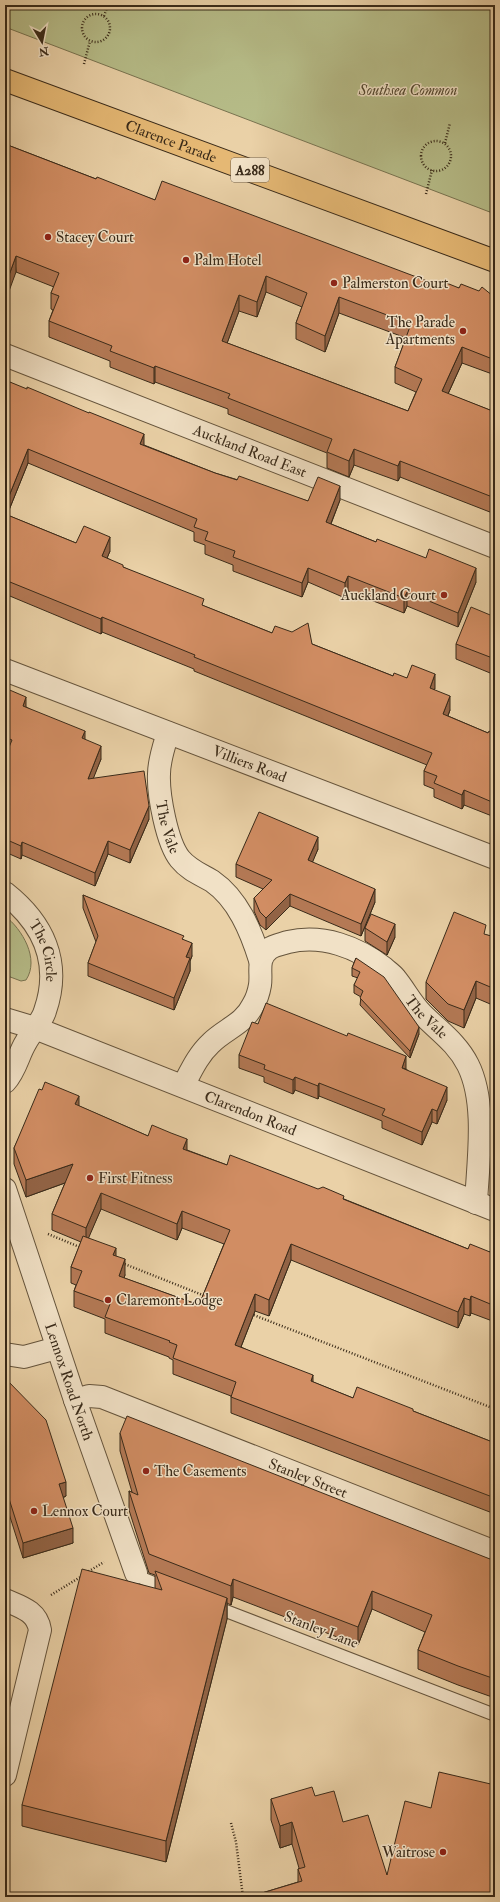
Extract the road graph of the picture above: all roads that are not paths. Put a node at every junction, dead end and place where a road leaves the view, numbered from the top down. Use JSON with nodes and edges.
{"nodes":[{"id":1,"x":5,"y":80,"type":"edge"},
{"id":2,"x":495,"y":261,"type":"edge"},
{"id":3,"x":5,"y":355,"type":"edge"},
{"id":4,"x":495,"y":547,"type":"edge"},
{"id":5,"x":5,"y":670,"type":"edge"},
{"id":6,"x":168,"y":733,"type":"junction"},
{"id":7,"x":495,"y":858,"type":"edge"},
{"id":8,"x":5,"y":893,"type":"edge"},
{"id":9,"x":260,"y":960,"type":"junction"},
{"id":10,"x":5,"y":1019,"type":"edge"},
{"id":11,"x":35,"y":1028,"type":"junction"},
{"id":12,"x":5,"y":1082,"type":"edge"},
{"id":13,"x":183,"y":1086,"type":"junction"},
{"id":14,"x":5,"y":1189,"type":"edge"},
{"id":15,"x":485,"y":1206,"type":"edge"},
{"id":16,"x":57,"y":1348,"type":"junction"},
{"id":17,"x":5,"y":1354,"type":"edge"},
{"id":18,"x":75,"y":1400,"type":"junction"},
{"id":19,"x":495,"y":1552,"type":"edge"},
{"id":20,"x":136,"y":1573,"type":"joint"},
{"id":21,"x":181,"y":1593,"type":"edge"},
{"id":22,"x":5,"y":1600,"type":"edge"},
{"id":23,"x":203,"y":1602,"type":"edge"},
{"id":24,"x":495,"y":1715,"type":"edge"},
{"id":25,"x":5,"y":1775,"type":"edge"}],
"edges":[{"from":1,"to":2,"type":"main road","name":"Clarence Parade","number":"A288"},
{"from":3,"to":4,"type":"street","name":"Auckland Road East"},
{"from":5,"to":6,"type":"street","name":"Villiers Road"},
{"from":6,"to":7,"type":"street","name":"Villiers Road"},
{"from":6,"to":9,"type":"street","name":"The Vale"},
{"from":8,"to":11,"type":"street","name":"The Circle"},
{"from":9,"to":13,"type":"street","name":"The Vale"},
{"from":9,"to":15,"type":"street","name":"The Vale"},
{"from":10,"to":11,"type":"street","name":"Clarendon Road"},
{"from":11,"to":12,"type":"street","name":"The Circle"},
{"from":11,"to":13,"type":"street","name":"Clarendon Road"},
{"from":13,"to":15,"type":"street","name":"Clarendon Road"},
{"from":14,"to":16,"type":"street","name":"Lennox Road North"},
{"from":16,"to":17,"type":"street"},
{"from":16,"to":18,"type":"street","name":"Lennox Road North"},
{"from":18,"to":19,"type":"street","name":"Stanley Street"},
{"from":18,"to":20,"type":"street","name":"Lennox Road North"},
{"from":20,"to":21,"type":"lane"},
{"from":22,"to":25,"type":"street"},
{"from":23,"to":24,"type":"lane","name":"Stanley Lane"}]}
